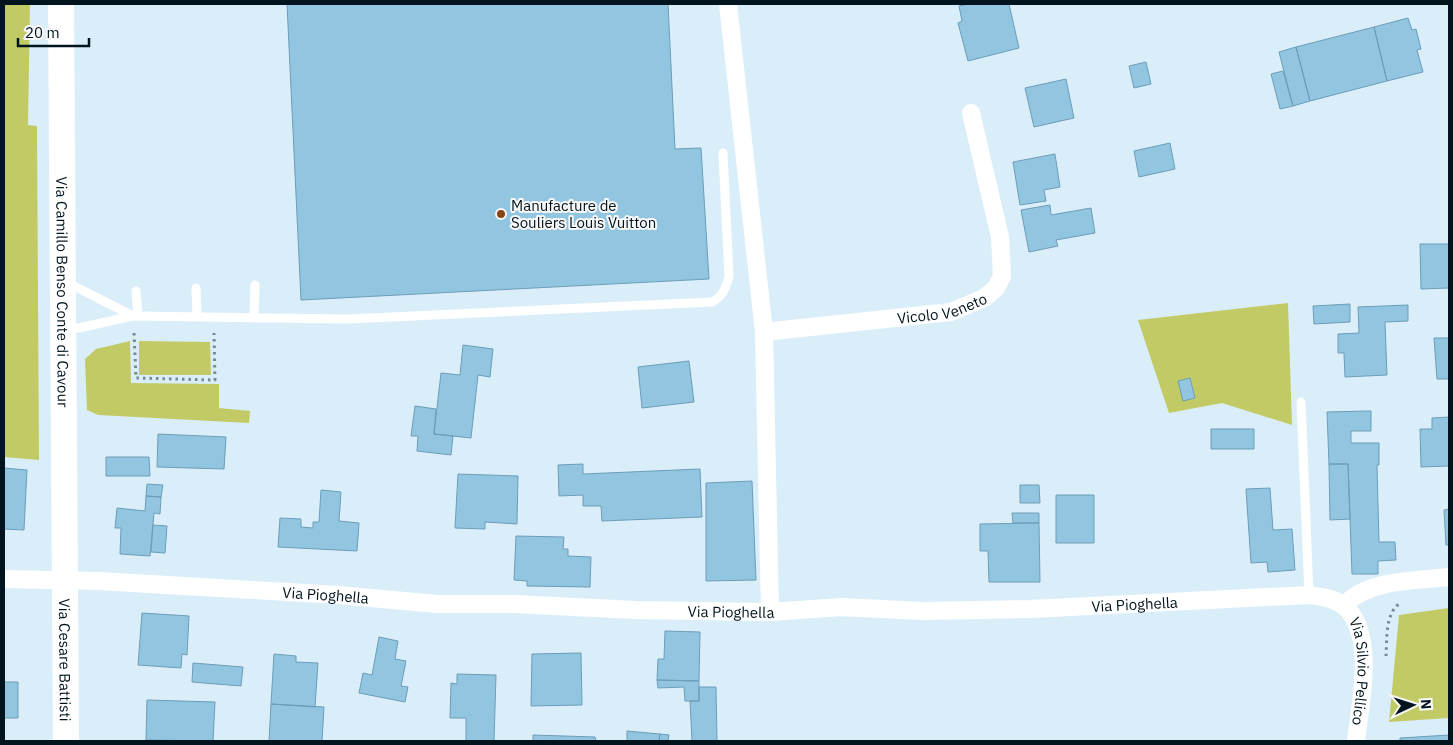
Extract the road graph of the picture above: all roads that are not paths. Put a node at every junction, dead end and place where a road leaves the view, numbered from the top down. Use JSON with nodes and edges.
{"nodes":[{"id":1,"x":61,"y":4,"type":"edge"},
{"id":2,"x":728,"y":4,"type":"edge"},
{"id":3,"x":971,"y":113,"type":"dead end"},
{"id":4,"x":723,"y":153,"type":"dead end"},
{"id":5,"x":255,"y":285,"type":"dead end"},
{"id":6,"x":63,"y":286,"type":"junction"},
{"id":7,"x":196,"y":288,"type":"dead end"},
{"id":8,"x":136,"y":292,"type":"dead end"},
{"id":9,"x":135,"y":316,"type":"junction"},
{"id":10,"x":197,"y":317,"type":"junction"},
{"id":11,"x":254,"y":318,"type":"junction"},
{"id":12,"x":63,"y":331,"type":"junction"},
{"id":13,"x":764,"y":332,"type":"junction"},
{"id":14,"x":1301,"y":402,"type":"dead end"},
{"id":15,"x":1449,"y":577,"type":"edge"},
{"id":16,"x":4,"y":579,"type":"edge"},
{"id":17,"x":64,"y":580,"type":"junction"},
{"id":18,"x":1309,"y":595,"type":"junction"},
{"id":19,"x":1344,"y":606,"type":"junction"},
{"id":20,"x":770,"y":612,"type":"junction"},
{"id":21,"x":66,"y":741,"type":"edge"},
{"id":22,"x":1356,"y":741,"type":"edge"}],
"edges":[{"from":1,"to":6,"type":"street","name":"Via Camillo Benso Conte di Cavour"},
{"from":2,"to":13,"type":"street"},
{"from":3,"to":13,"type":"street","name":"Vicolo Veneto"},
{"from":4,"to":11,"type":"lane"},
{"from":5,"to":11,"type":"lane"},
{"from":6,"to":9,"type":"lane"},
{"from":6,"to":12,"type":"street","name":"Via Camillo Benso Conte di Cavour"},
{"from":7,"to":10,"type":"lane"},
{"from":8,"to":9,"type":"lane"},
{"from":9,"to":10,"type":"lane"},
{"from":9,"to":12,"type":"lane"},
{"from":10,"to":11,"type":"lane"},
{"from":12,"to":17,"type":"street","name":"Via Camillo Benso Conte di Cavour"},
{"from":13,"to":20,"type":"street"},
{"from":14,"to":18,"type":"lane"},
{"from":15,"to":19,"type":"street"},
{"from":16,"to":17,"type":"street","name":"Via Pioghella"},
{"from":17,"to":20,"type":"street","name":"Via Pioghella"},
{"from":17,"to":21,"type":"street","name":"Via Cesare Battisti"},
{"from":18,"to":19,"type":"street","name":"Via Pioghella"},
{"from":18,"to":20,"type":"street","name":"Via Pioghella"},
{"from":19,"to":22,"type":"street","name":"Via Silvio Pellico"}]}
